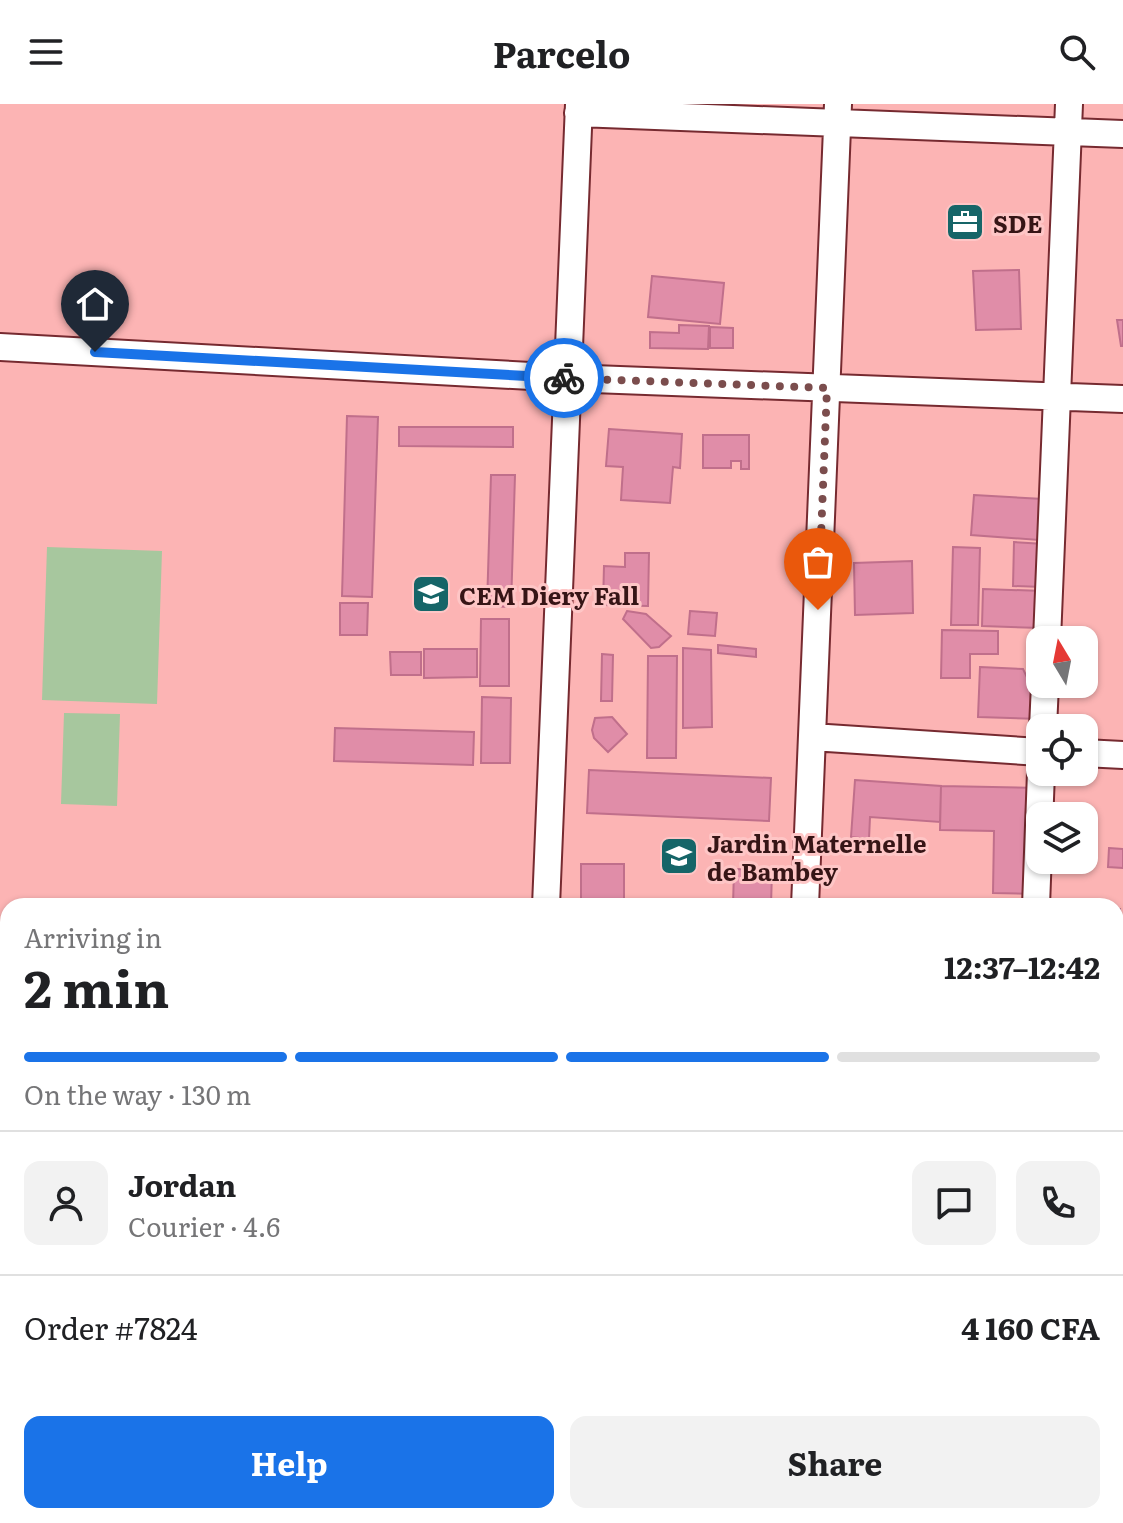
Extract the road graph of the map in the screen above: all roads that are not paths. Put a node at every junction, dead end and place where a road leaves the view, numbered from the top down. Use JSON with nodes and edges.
{"nodes":[{"id":1,"x":1069,"y":104,"type":"edge"},
{"id":2,"x":578,"y":108,"type":"edge"},
{"id":3,"x":838,"y":113,"type":"edge"},
{"id":4,"x":1068,"y":132,"type":"junction"},
{"id":5,"x":1123,"y":134,"type":"edge"},
{"id":6,"x":0,"y":347,"type":"edge"},
{"id":7,"x":567,"y":378,"type":"junction"},
{"id":8,"x":827,"y":388,"type":"junction"},
{"id":9,"x":1057,"y":397,"type":"junction"},
{"id":10,"x":1123,"y":399,"type":"edge"},
{"id":11,"x":1048,"y":626,"type":"edge"},
{"id":12,"x":812,"y":737,"type":"junction"},
{"id":13,"x":1026,"y":751,"type":"edge"},
{"id":14,"x":1098,"y":754,"type":"edge"},
{"id":15,"x":1123,"y":755,"type":"edge"},
{"id":16,"x":1040,"y":786,"type":"edge"},
{"id":17,"x":546,"y":898,"type":"edge"},
{"id":18,"x":805,"y":898,"type":"edge"},
{"id":19,"x":1036,"y":898,"type":"edge"}],
"edges":[{"from":1,"to":4,"type":"street"},
{"from":2,"to":3,"type":"street"},
{"from":2,"to":7,"type":"street"},
{"from":3,"to":4,"type":"street"},
{"from":3,"to":8,"type":"street"},
{"from":4,"to":5,"type":"street"},
{"from":4,"to":9,"type":"street"},
{"from":6,"to":7,"type":"street"},
{"from":7,"to":8,"type":"street"},
{"from":7,"to":17,"type":"street"},
{"from":8,"to":9,"type":"street"},
{"from":8,"to":12,"type":"street"},
{"from":9,"to":10,"type":"street"},
{"from":9,"to":11,"type":"street"},
{"from":12,"to":13,"type":"street"},
{"from":12,"to":18,"type":"street"},
{"from":14,"to":15,"type":"street"},
{"from":16,"to":19,"type":"street"}]}
